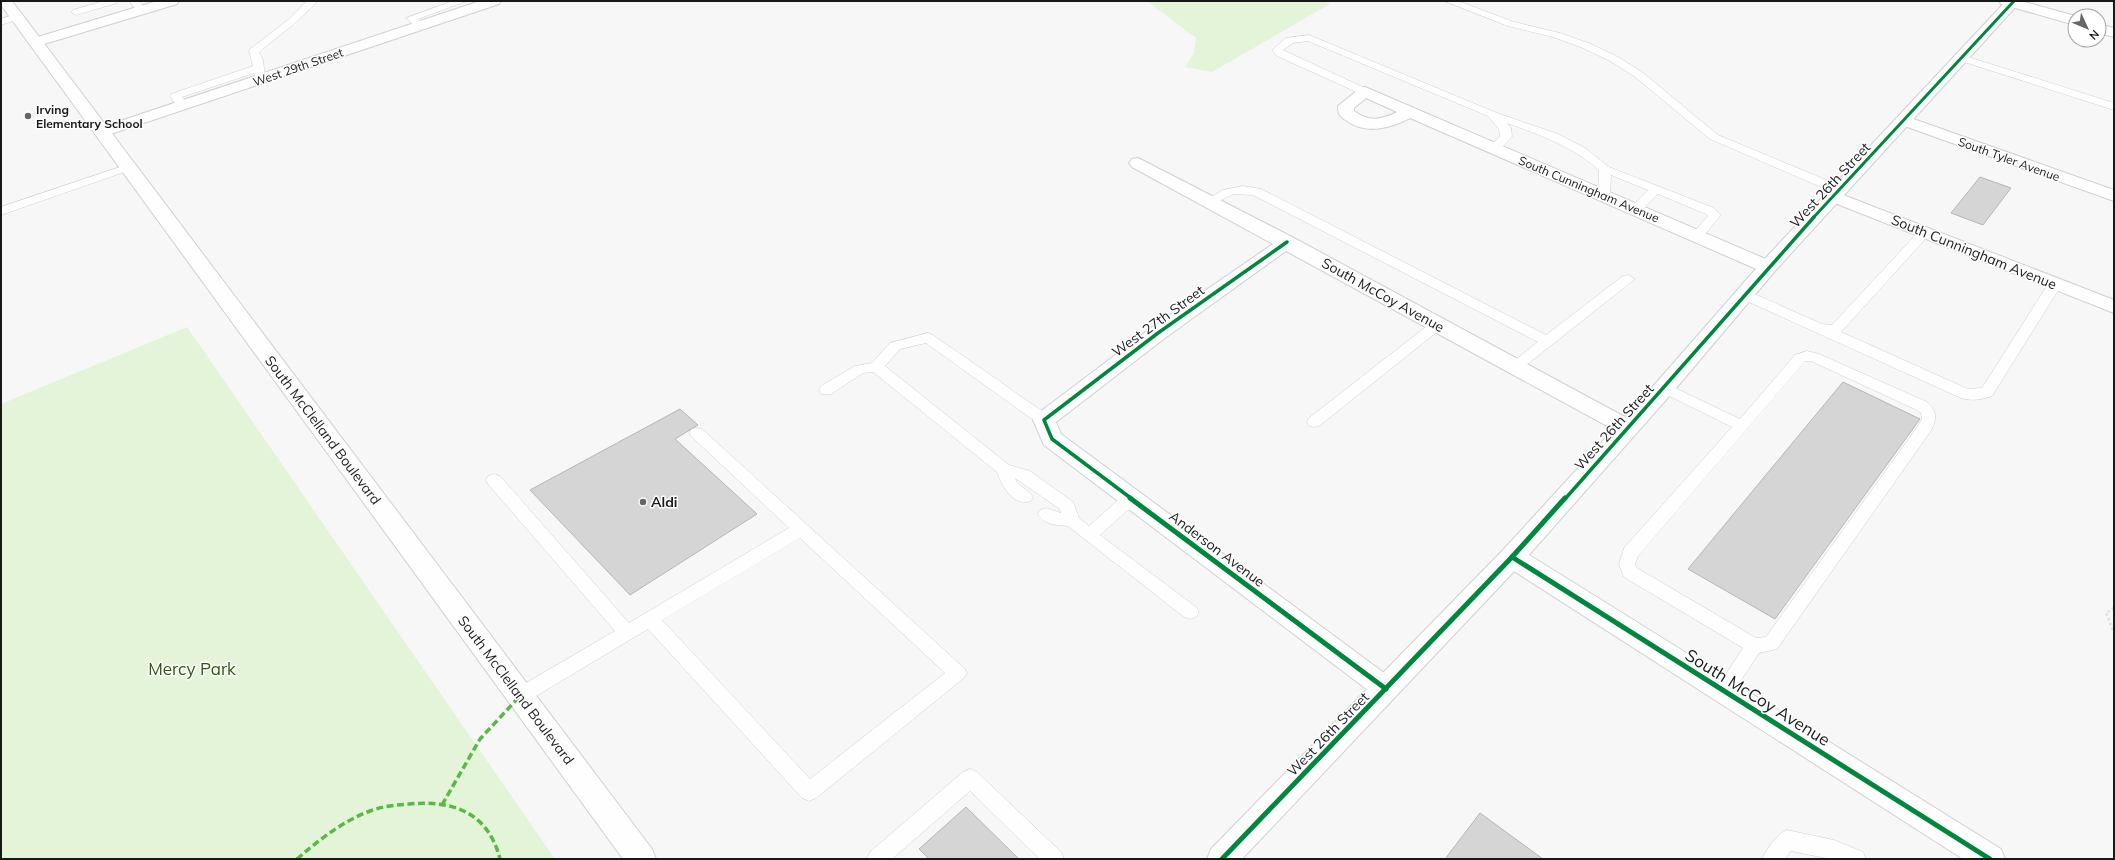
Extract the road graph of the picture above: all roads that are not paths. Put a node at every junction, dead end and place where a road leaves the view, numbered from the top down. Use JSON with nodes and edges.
{"nodes":[{"id":1,"x":114,"y":1,"type":"edge"},
{"id":2,"x":172,"y":1,"type":"edge"},
{"id":3,"x":313,"y":1,"type":"edge"},
{"id":4,"x":462,"y":1,"type":"edge"},
{"id":5,"x":494,"y":1,"type":"edge"},
{"id":6,"x":1449,"y":1,"type":"edge"},
{"id":7,"x":2011,"y":2,"type":"edge"},
{"id":8,"x":1470,"y":4,"type":"edge"},
{"id":9,"x":138,"y":6,"type":"edge"},
{"id":10,"x":76,"y":12,"type":"dead end"},
{"id":11,"x":7,"y":13,"type":"edge"},
{"id":12,"x":2067,"y":19,"type":"edge"},
{"id":13,"x":420,"y":26,"type":"junction"},
{"id":14,"x":36,"y":42,"type":"junction"},
{"id":15,"x":1962,"y":58,"type":"junction"},
{"id":16,"x":259,"y":74,"type":"junction"},
{"id":17,"x":1365,"y":92,"type":"junction"},
{"id":18,"x":2114,"y":107,"type":"edge"},
{"id":19,"x":1410,"y":111,"type":"junction"},
{"id":20,"x":1492,"y":114,"type":"junction"},
{"id":21,"x":1905,"y":121,"type":"junction"},
{"id":22,"x":102,"y":132,"type":"junction"},
{"id":23,"x":1495,"y":148,"type":"junction"},
{"id":24,"x":1138,"y":163,"type":"dead end"},
{"id":25,"x":129,"y":167,"type":"junction"},
{"id":26,"x":1605,"y":169,"type":"junction"},
{"id":27,"x":1656,"y":189,"type":"junction"},
{"id":28,"x":1836,"y":193,"type":"junction"},
{"id":29,"x":1604,"y":196,"type":"junction"},
{"id":30,"x":2114,"y":196,"type":"edge"},
{"id":31,"x":1210,"y":201,"type":"junction"},
{"id":32,"x":1636,"y":209,"type":"junction"},
{"id":33,"x":1,"y":211,"type":"edge"},
{"id":34,"x":1925,"y":232,"type":"junction"},
{"id":35,"x":1697,"y":236,"type":"junction"},
{"id":36,"x":1287,"y":242,"type":"junction"},
{"id":37,"x":1768,"y":267,"type":"junction"},
{"id":38,"x":1628,"y":279,"type":"dead end"},
{"id":39,"x":2055,"y":284,"type":"junction"},
{"id":40,"x":1745,"y":295,"type":"junction"},
{"id":41,"x":2114,"y":307,"type":"edge"},
{"id":42,"x":1437,"y":325,"type":"junction"},
{"id":43,"x":1826,"y":330,"type":"junction"},
{"id":44,"x":1548,"y":342,"type":"junction"},
{"id":45,"x":876,"y":367,"type":"junction"},
{"id":46,"x":1515,"y":367,"type":"junction"},
{"id":47,"x":1664,"y":388,"type":"junction"},
{"id":48,"x":826,"y":390,"type":"dead end"},
{"id":49,"x":1044,"y":420,"type":"junction"},
{"id":50,"x":1314,"y":422,"type":"dead end"},
{"id":51,"x":1742,"y":426,"type":"junction"},
{"id":52,"x":1628,"y":428,"type":"junction"},
{"id":53,"x":698,"y":433,"type":"dead end"},
{"id":54,"x":1004,"y":469,"type":"junction"},
{"id":55,"x":494,"y":480,"type":"dead end"},
{"id":56,"x":1024,"y":497,"type":"dead end"},
{"id":57,"x":1131,"y":498,"type":"junction"},
{"id":58,"x":1046,"y":514,"type":"dead end"},
{"id":59,"x":1072,"y":521,"type":"junction"},
{"id":60,"x":801,"y":529,"type":"junction"},
{"id":61,"x":1088,"y":535,"type":"junction"},
{"id":62,"x":1512,"y":556,"type":"junction"},
{"id":63,"x":1190,"y":612,"type":"dead end"},
{"id":64,"x":650,"y":619,"type":"junction"},
{"id":65,"x":627,"y":633,"type":"junction"},
{"id":66,"x":1754,"y":646,"type":"junction"},
{"id":67,"x":1386,"y":689,"type":"junction"},
{"id":68,"x":1724,"y":691,"type":"junction"},
{"id":69,"x":520,"y":696,"type":"junction"},
{"id":70,"x":1834,"y":854,"type":"edge"},
{"id":71,"x":641,"y":859,"type":"edge"},
{"id":72,"x":877,"y":859,"type":"edge"},
{"id":73,"x":1054,"y":859,"type":"edge"},
{"id":74,"x":1222,"y":859,"type":"edge"},
{"id":75,"x":1772,"y":859,"type":"edge"},
{"id":76,"x":1856,"y":859,"type":"edge"},
{"id":77,"x":1990,"y":859,"type":"edge"}],
"edges":[{"from":1,"to":10,"type":"lane"},
{"from":2,"to":9,"type":"street"},
{"from":3,"to":16,"type":"lane"},
{"from":4,"to":13,"type":"lane"},
{"from":5,"to":13,"type":"street","name":"West 29th Street"},
{"from":6,"to":8,"type":"lane"},
{"from":7,"to":12,"type":"street"},
{"from":7,"to":15,"type":"street","name":"West 26th Street"},
{"from":8,"to":28,"type":"lane"},
{"from":9,"to":14,"type":"street"},
{"from":11,"to":14,"type":"street","name":"South McClelland Boulevard"},
{"from":13,"to":16,"type":"street","name":"West 29th Street"},
{"from":14,"to":22,"type":"street","name":"South McClelland Boulevard"},
{"from":15,"to":18,"type":"lane"},
{"from":15,"to":21,"type":"street","name":"West 26th Street"},
{"from":16,"to":22,"type":"street","name":"West 29th Street"},
{"from":17,"to":19,"type":"street","name":"South Cunningham Avenue"},
{"from":17,"to":19,"type":"street"},
{"from":17,"to":20,"type":"lane"},
{"from":19,"to":23,"type":"street","name":"South Cunningham Avenue"},
{"from":20,"to":23,"type":"lane"},
{"from":20,"to":26,"type":"lane"},
{"from":21,"to":28,"type":"street","name":"West 26th Street"},
{"from":21,"to":30,"type":"street","name":"South Tyler Avenue"},
{"from":22,"to":25,"type":"street","name":"South McClelland Boulevard"},
{"from":23,"to":29,"type":"street","name":"South Cunningham Avenue"},
{"from":24,"to":31,"type":"street","name":"South McCoy Avenue"},
{"from":25,"to":33,"type":"lane"},
{"from":25,"to":69,"type":"street","name":"South McClelland Boulevard"},
{"from":26,"to":27,"type":"lane"},
{"from":26,"to":29,"type":"lane"},
{"from":27,"to":32,"type":"lane"},
{"from":27,"to":35,"type":"lane"},
{"from":28,"to":34,"type":"street","name":"South Cunningham Avenue"},
{"from":28,"to":37,"type":"street","name":"West 26th Street"},
{"from":29,"to":32,"type":"street","name":"South Cunningham Avenue"},
{"from":31,"to":36,"type":"street","name":"South McCoy Avenue"},
{"from":31,"to":44,"type":"lane"},
{"from":32,"to":35,"type":"street","name":"South Cunningham Avenue"},
{"from":34,"to":39,"type":"street","name":"South Cunningham Avenue"},
{"from":34,"to":43,"type":"lane"},
{"from":35,"to":37,"type":"street","name":"South Cunningham Avenue"},
{"from":36,"to":42,"type":"street","name":"South McCoy Avenue"},
{"from":36,"to":49,"type":"street","name":"West 27th Street"},
{"from":37,"to":40,"type":"street","name":"West 26th Street"},
{"from":38,"to":44,"type":"lane"},
{"from":39,"to":41,"type":"street","name":"South Cunningham Avenue"},
{"from":39,"to":43,"type":"lane"},
{"from":40,"to":43,"type":"lane"},
{"from":40,"to":47,"type":"street","name":"West 26th Street"},
{"from":42,"to":46,"type":"street","name":"South McCoy Avenue"},
{"from":42,"to":50,"type":"lane"},
{"from":44,"to":46,"type":"lane"},
{"from":45,"to":48,"type":"lane"},
{"from":45,"to":49,"type":"lane"},
{"from":45,"to":54,"type":"lane"},
{"from":46,"to":52,"type":"street","name":"South McCoy Avenue"},
{"from":47,"to":51,"type":"lane"},
{"from":47,"to":52,"type":"street","name":"West 26th Street"},
{"from":49,"to":57,"type":"street","name":"Anderson Avenue"},
{"from":51,"to":66,"type":"lane"},
{"from":51,"to":66,"type":"lane"},
{"from":52,"to":62,"type":"street","name":"West 26th Street"},
{"from":53,"to":60,"type":"lane"},
{"from":54,"to":56,"type":"lane"},
{"from":54,"to":59,"type":"lane"},
{"from":55,"to":65,"type":"lane"},
{"from":57,"to":61,"type":"lane"},
{"from":57,"to":67,"type":"street","name":"Anderson Avenue"},
{"from":58,"to":59,"type":"lane"},
{"from":59,"to":61,"type":"lane"},
{"from":60,"to":64,"type":"lane"},
{"from":60,"to":64,"type":"lane"},
{"from":61,"to":63,"type":"lane"},
{"from":62,"to":67,"type":"street","name":"West 26th Street"},
{"from":62,"to":68,"type":"street","name":"South McCoy Avenue"},
{"from":64,"to":65,"type":"lane"},
{"from":65,"to":69,"type":"lane"},
{"from":66,"to":68,"type":"lane"},
{"from":67,"to":74,"type":"street","name":"West 26th Street"},
{"from":68,"to":77,"type":"street","name":"South McCoy Avenue"},
{"from":69,"to":71,"type":"street","name":"South McClelland Boulevard"},
{"from":70,"to":75,"type":"lane"},
{"from":70,"to":76,"type":"lane"},
{"from":72,"to":73,"type":"lane"}]}
